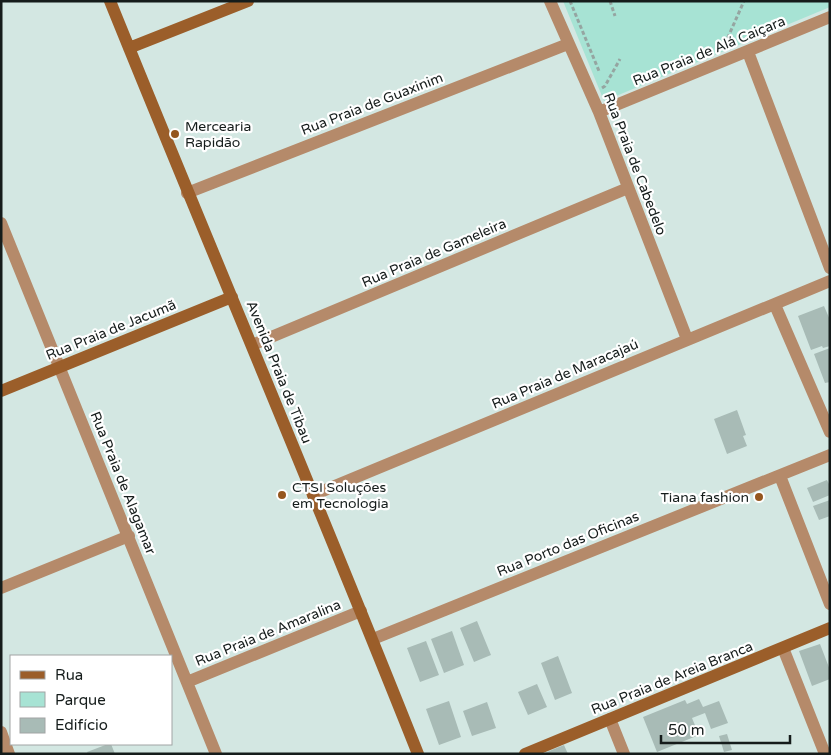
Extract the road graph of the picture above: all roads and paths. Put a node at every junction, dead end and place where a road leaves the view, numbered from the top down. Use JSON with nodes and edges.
{"nodes":[{"id":1,"x":110,"y":1,"type":"edge"},
{"id":2,"x":248,"y":1,"type":"edge"},
{"id":3,"x":550,"y":1,"type":"edge"},
{"id":4,"x":570,"y":1,"type":"edge"},
{"id":5,"x":610,"y":1,"type":"edge"},
{"id":6,"x":744,"y":1,"type":"edge"},
{"id":7,"x":615,"y":16,"type":"dead end"},
{"id":8,"x":830,"y":17,"type":"edge"},
{"id":9,"x":568,"y":44,"type":"junction"},
{"id":10,"x":724,"y":46,"type":"dead end"},
{"id":11,"x":129,"y":48,"type":"junction"},
{"id":12,"x":748,"y":52,"type":"junction"},
{"id":13,"x":620,"y":58,"type":"dead end"},
{"id":14,"x":605,"y":86,"type":"junction"},
{"id":15,"x":591,"y":93,"type":"junction"},
{"id":16,"x":609,"y":94,"type":"dead end"},
{"id":17,"x":599,"y":112,"type":"junction"},
{"id":18,"x":628,"y":188,"type":"junction"},
{"id":19,"x":187,"y":193,"type":"junction"},
{"id":20,"x":1,"y":223,"type":"edge"},
{"id":21,"x":830,"y":268,"type":"edge"},
{"id":22,"x":830,"y":281,"type":"edge"},
{"id":23,"x":232,"y":297,"type":"junction"},
{"id":24,"x":775,"y":305,"type":"junction"},
{"id":25,"x":687,"y":339,"type":"junction"},
{"id":26,"x":252,"y":345,"type":"junction"},
{"id":27,"x":60,"y":367,"type":"junction"},
{"id":28,"x":1,"y":391,"type":"edge"},
{"id":29,"x":830,"y":432,"type":"edge"},
{"id":30,"x":830,"y":455,"type":"edge"},
{"id":31,"x":780,"y":476,"type":"junction"},
{"id":32,"x":313,"y":495,"type":"junction"},
{"id":33,"x":129,"y":536,"type":"junction"},
{"id":34,"x":1,"y":588,"type":"edge"},
{"id":35,"x":830,"y":604,"type":"edge"},
{"id":36,"x":361,"y":611,"type":"junction"},
{"id":37,"x":830,"y":628,"type":"edge"},
{"id":38,"x":373,"y":639,"type":"junction"},
{"id":39,"x":783,"y":648,"type":"junction"},
{"id":40,"x":187,"y":682,"type":"junction"},
{"id":41,"x":610,"y":719,"type":"junction"},
{"id":42,"x":1,"y":732,"type":"edge"},
{"id":43,"x":9,"y":754,"type":"edge"},
{"id":44,"x":216,"y":754,"type":"edge"},
{"id":45,"x":418,"y":754,"type":"edge"},
{"id":46,"x":525,"y":754,"type":"edge"},
{"id":47,"x":624,"y":754,"type":"edge"},
{"id":48,"x":826,"y":754,"type":"edge"}],
"edges":[{"from":1,"to":11,"type":"main road","name":"Avenida Praia de Tibau"},
{"from":2,"to":11,"type":"main road"},
{"from":3,"to":9,"type":"street","name":"Rua Praia de Cabedelo"},
{"from":4,"to":14,"type":"path"},
{"from":5,"to":7,"type":"path"},
{"from":6,"to":10,"type":"path"},
{"from":8,"to":12,"type":"street","name":"Rua Praia de Alá Caiçara"},
{"from":9,"to":15,"type":"street","name":"Rua Praia de Cabedelo"},
{"from":9,"to":19,"type":"street","name":"Rua Praia de Guaxinim"},
{"from":11,"to":19,"type":"main road","name":"Avenida Praia de Tibau"},
{"from":12,"to":17,"type":"street","name":"Rua Praia de Alá Caiçara"},
{"from":12,"to":21,"type":"street"},
{"from":13,"to":14,"type":"path"},
{"from":14,"to":15,"type":"path"},
{"from":14,"to":16,"type":"path"},
{"from":15,"to":17,"type":"street","name":"Rua Praia de Cabedelo"},
{"from":17,"to":18,"type":"street","name":"Rua Praia de Cabedelo"},
{"from":18,"to":25,"type":"street","name":"Rua Praia de Cabedelo"},
{"from":18,"to":26,"type":"street","name":"Rua Praia de Gameleira"},
{"from":19,"to":23,"type":"main road","name":"Avenida Praia de Tibau"},
{"from":20,"to":27,"type":"street","name":"Rua Praia de Alagamar"},
{"from":22,"to":24,"type":"street","name":"Rua Praia de Maracajaú"},
{"from":23,"to":26,"type":"main road","name":"Avenida Praia de Tibau"},
{"from":23,"to":27,"type":"main road","name":"Rua Praia de Jacumã"},
{"from":24,"to":25,"type":"street","name":"Rua Praia de Maracajaú"},
{"from":24,"to":29,"type":"street"},
{"from":25,"to":32,"type":"street","name":"Rua Praia de Maracajaú"},
{"from":26,"to":32,"type":"main road","name":"Avenida Praia de Tibau"},
{"from":27,"to":28,"type":"main road","name":"Rua Praia de Jacumã"},
{"from":27,"to":33,"type":"street","name":"Rua Praia de Alagamar"},
{"from":30,"to":31,"type":"street","name":"Rua Porto das Oficinas"},
{"from":31,"to":35,"type":"street"},
{"from":31,"to":38,"type":"street","name":"Rua Porto das Oficinas"},
{"from":32,"to":36,"type":"main road","name":"Avenida Praia de Tibau"},
{"from":33,"to":34,"type":"street"},
{"from":33,"to":40,"type":"street","name":"Rua Praia de Alagamar"},
{"from":36,"to":38,"type":"main road","name":"Avenida Praia de Tibau"},
{"from":36,"to":40,"type":"street","name":"Rua Praia de Amaralina"},
{"from":37,"to":39,"type":"main road","name":"Rua Praia de Areia Branca"},
{"from":38,"to":45,"type":"main road","name":"Avenida Praia de Tibau"},
{"from":39,"to":41,"type":"main road","name":"Rua Praia de Areia Branca"},
{"from":39,"to":48,"type":"street"},
{"from":40,"to":44,"type":"street","name":"Rua Praia de Alagamar"},
{"from":41,"to":46,"type":"main road","name":"Rua Praia de Areia Branca"},
{"from":41,"to":47,"type":"street"},
{"from":42,"to":43,"type":"street"}]}
